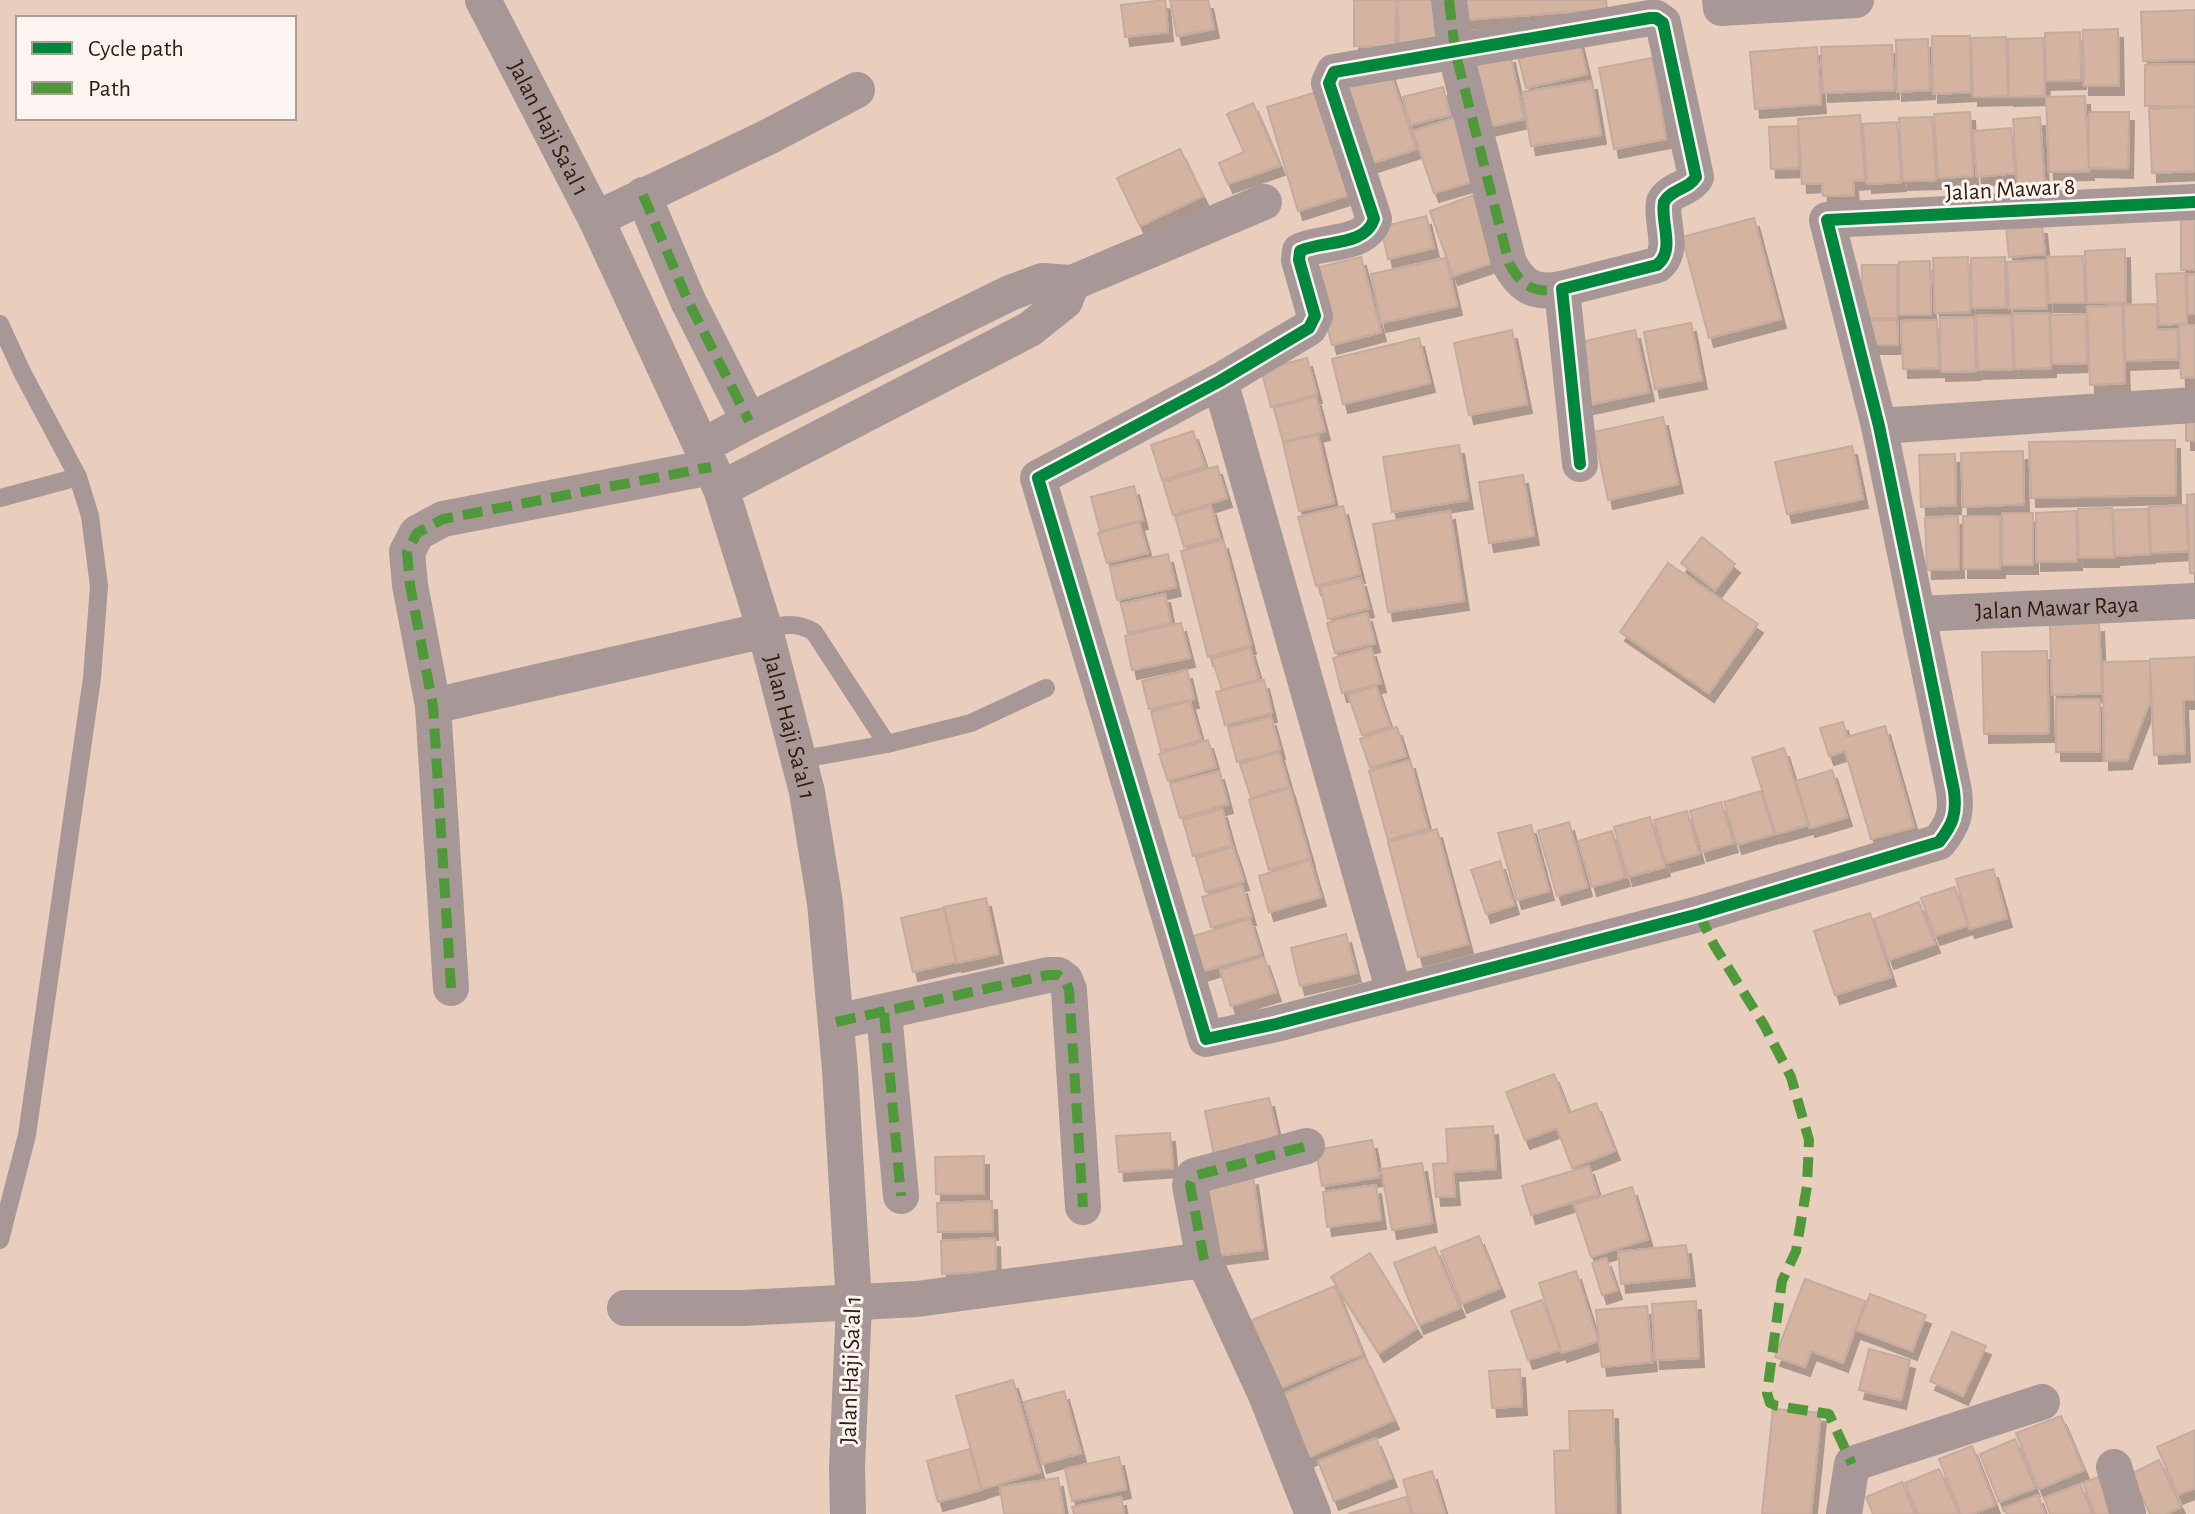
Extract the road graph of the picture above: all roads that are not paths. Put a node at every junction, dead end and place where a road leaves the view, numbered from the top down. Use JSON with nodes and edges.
{"nodes":[{"id":1,"x":483,"y":0,"type":"edge"},
{"id":2,"x":1449,"y":0,"type":"edge"},
{"id":3,"x":1856,"y":0,"type":"edge"},
{"id":4,"x":1721,"y":4,"type":"edge"},
{"id":5,"x":1455,"y":51,"type":"junction"},
{"id":6,"x":857,"y":90,"type":"dead end"},
{"id":7,"x":643,"y":195,"type":"junction"},
{"id":8,"x":1264,"y":202,"type":"dead end"},
{"id":9,"x":2195,"y":202,"type":"edge"},
{"id":10,"x":596,"y":219,"type":"junction"},
{"id":11,"x":1072,"y":283,"type":"junction"},
{"id":12,"x":1562,"y":289,"type":"junction"},
{"id":13,"x":0,"y":324,"type":"edge"},
{"id":14,"x":1220,"y":381,"type":"junction"},
{"id":15,"x":2195,"y":405,"type":"edge"},
{"id":16,"x":749,"y":421,"type":"junction"},
{"id":17,"x":1879,"y":426,"type":"junction"},
{"id":18,"x":1580,"y":464,"type":"dead end"},
{"id":19,"x":712,"y":468,"type":"junction"},
{"id":20,"x":78,"y":477,"type":"junction"},
{"id":21,"x":0,"y":498,"type":"edge"},
{"id":22,"x":2195,"y":601,"type":"edge"},
{"id":23,"x":1919,"y":614,"type":"junction"},
{"id":24,"x":765,"y":630,"type":"junction"},
{"id":25,"x":1046,"y":688,"type":"dead end"},
{"id":26,"x":433,"y":706,"type":"junction"},
{"id":27,"x":887,"y":744,"type":"junction"},
{"id":28,"x":797,"y":760,"type":"junction"},
{"id":29,"x":451,"y":988,"type":"dead end"},
{"id":30,"x":1394,"y":992,"type":"junction"},
{"id":31,"x":884,"y":1013,"type":"junction"},
{"id":32,"x":836,"y":1022,"type":"junction"},
{"id":33,"x":1307,"y":1146,"type":"dead end"},
{"id":34,"x":901,"y":1196,"type":"dead end"},
{"id":35,"x":1083,"y":1207,"type":"dead end"},
{"id":36,"x":0,"y":1240,"type":"edge"},
{"id":37,"x":1204,"y":1260,"type":"junction"},
{"id":38,"x":854,"y":1304,"type":"junction"},
{"id":39,"x":625,"y":1308,"type":"dead end"},
{"id":40,"x":2042,"y":1402,"type":"dead end"},
{"id":41,"x":2114,"y":1467,"type":"dead end"},
{"id":42,"x":848,"y":1514,"type":"edge"},
{"id":43,"x":1313,"y":1514,"type":"edge"},
{"id":44,"x":1844,"y":1514,"type":"edge"},
{"id":45,"x":2128,"y":1514,"type":"edge"}],
"edges":[{"from":1,"to":10,"type":"street","name":"Jalan Haji Sa'al 1"},
{"from":2,"to":5,"type":"street"},
{"from":3,"to":4,"type":"street"},
{"from":5,"to":12,"type":"street"},
{"from":5,"to":12,"type":"street"},
{"from":5,"to":14,"type":"street"},
{"from":6,"to":7,"type":"street"},
{"from":7,"to":10,"type":"street"},
{"from":7,"to":16,"type":"street"},
{"from":8,"to":11,"type":"street"},
{"from":9,"to":17,"type":"street","name":"Jalan Mawar 8"},
{"from":10,"to":19,"type":"street","name":"Jalan Haji Sa'al 1"},
{"from":11,"to":16,"type":"street"},
{"from":11,"to":19,"type":"street"},
{"from":12,"to":18,"type":"street"},
{"from":13,"to":20,"type":"lane"},
{"from":14,"to":30,"type":"street"},
{"from":14,"to":30,"type":"street"},
{"from":15,"to":17,"type":"street"},
{"from":16,"to":19,"type":"street"},
{"from":17,"to":23,"type":"street"},
{"from":19,"to":24,"type":"street","name":"Jalan Haji Sa'al 1"},
{"from":19,"to":26,"type":"street"},
{"from":20,"to":21,"type":"lane"},
{"from":20,"to":36,"type":"lane"},
{"from":22,"to":23,"type":"street","name":"Jalan Mawar Raya"},
{"from":23,"to":30,"type":"street"},
{"from":24,"to":26,"type":"street"},
{"from":24,"to":27,"type":"lane"},
{"from":24,"to":28,"type":"street","name":"Jalan Haji Sa'al 1"},
{"from":25,"to":27,"type":"lane"},
{"from":26,"to":29,"type":"street"},
{"from":27,"to":28,"type":"lane"},
{"from":28,"to":32,"type":"street","name":"Jalan Haji Sa'al 1"},
{"from":31,"to":32,"type":"street"},
{"from":31,"to":34,"type":"street"},
{"from":31,"to":35,"type":"street"},
{"from":32,"to":38,"type":"street","name":"Jalan Haji Sa'al 1"},
{"from":33,"to":37,"type":"street"},
{"from":37,"to":38,"type":"street"},
{"from":37,"to":43,"type":"street"},
{"from":38,"to":39,"type":"street"},
{"from":38,"to":42,"type":"street","name":"Jalan Haji Sa'al 1"},
{"from":40,"to":44,"type":"street"},
{"from":41,"to":45,"type":"street"}]}
